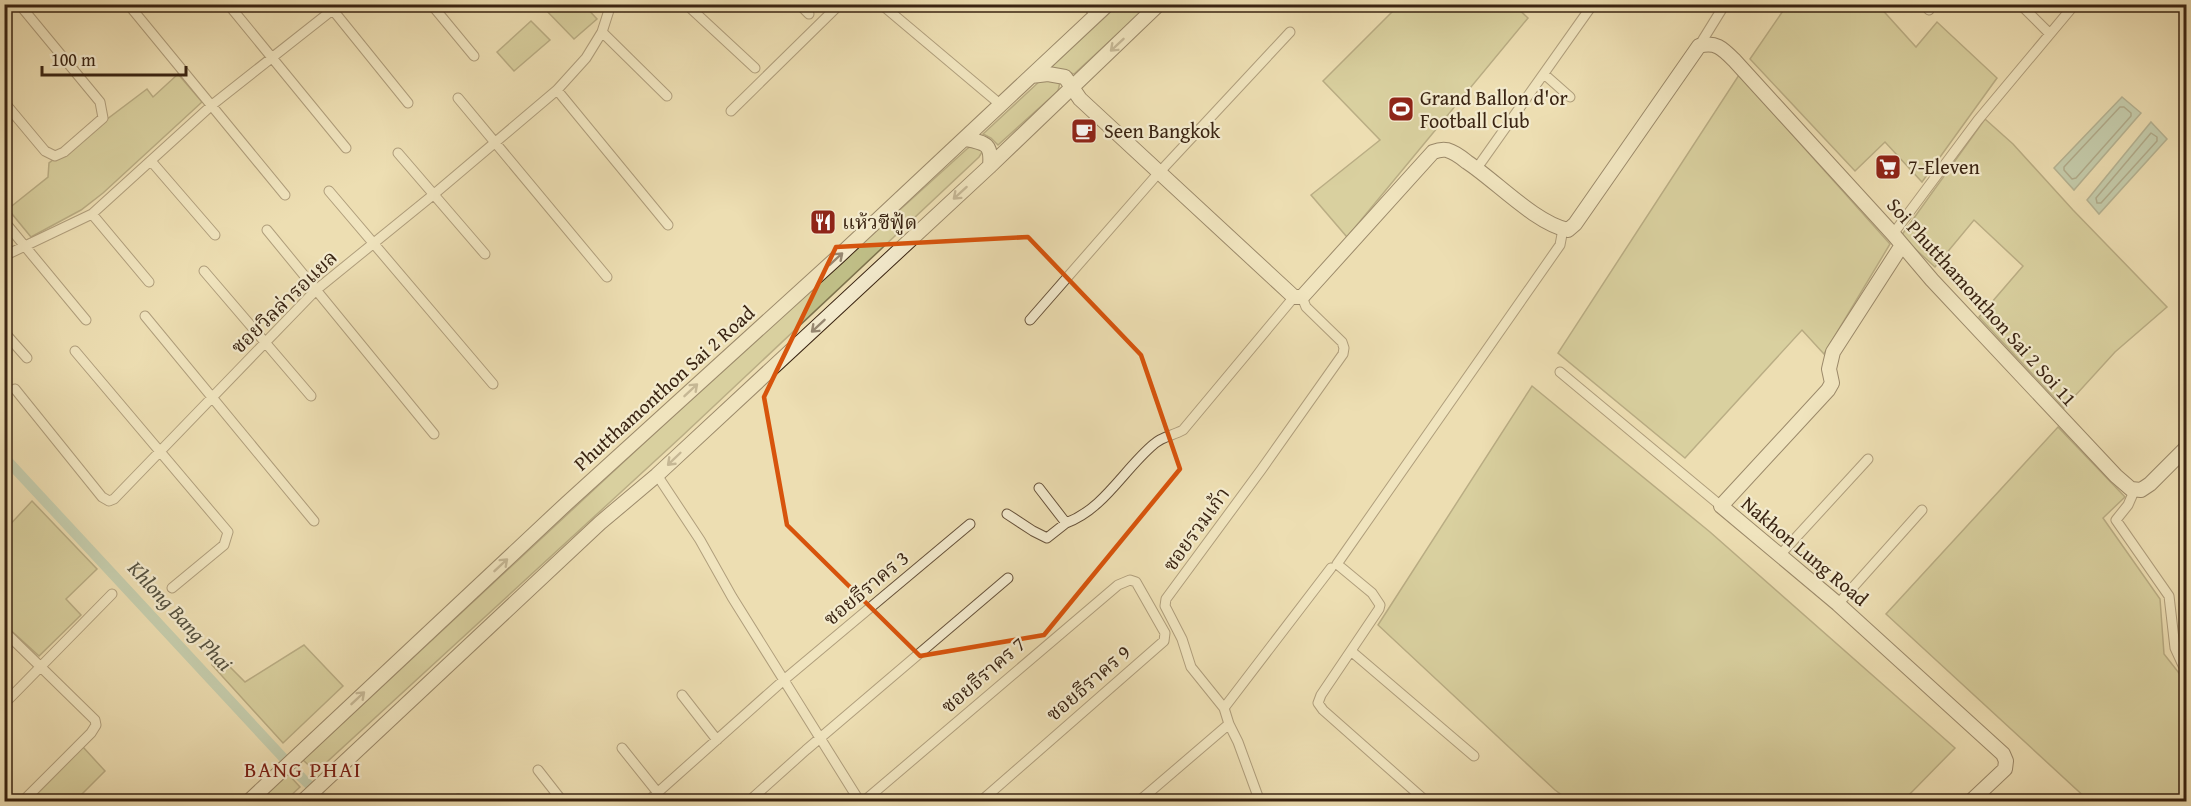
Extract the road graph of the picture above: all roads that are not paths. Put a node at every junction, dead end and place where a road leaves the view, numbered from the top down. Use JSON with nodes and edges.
{"nodes":[{"id":1,"x":19,"y":4,"type":"edge"},
{"id":2,"x":128,"y":4,"type":"edge"},
{"id":3,"x":228,"y":4,"type":"edge"},
{"id":4,"x":431,"y":4,"type":"edge"},
{"id":5,"x":611,"y":4,"type":"edge"},
{"id":6,"x":686,"y":4,"type":"edge"},
{"id":7,"x":799,"y":4,"type":"edge"},
{"id":8,"x":840,"y":4,"type":"edge"},
{"id":9,"x":881,"y":4,"type":"edge"},
{"id":10,"x":1086,"y":4,"type":"edge"},
{"id":11,"x":1108,"y":4,"type":"edge"},
{"id":12,"x":1160,"y":4,"type":"edge"},
{"id":13,"x":1593,"y":4,"type":"edge"},
{"id":14,"x":1725,"y":4,"type":"edge"},
{"id":15,"x":2020,"y":4,"type":"edge"},
{"id":16,"x":2075,"y":4,"type":"edge"},
{"id":17,"x":333,"y":6,"type":"edge"},
{"id":18,"x":809,"y":14,"type":"dead end"},
{"id":19,"x":1096,"y":15,"type":"junction"},
{"id":20,"x":602,"y":32,"type":"junction"},
{"id":21,"x":1290,"y":32,"type":"dead end"},
{"id":22,"x":2050,"y":34,"type":"junction"},
{"id":23,"x":1699,"y":46,"type":"junction"},
{"id":24,"x":474,"y":56,"type":"dead end"},
{"id":25,"x":272,"y":57,"type":"junction"},
{"id":26,"x":755,"y":68,"type":"dead end"},
{"id":27,"x":1544,"y":74,"type":"junction"},
{"id":28,"x":1031,"y":76,"type":"junction"},
{"id":29,"x":1071,"y":88,"type":"junction"},
{"id":30,"x":557,"y":90,"type":"junction"},
{"id":31,"x":667,"y":96,"type":"dead end"},
{"id":32,"x":1570,"y":97,"type":"dead end"},
{"id":33,"x":458,"y":98,"type":"dead end"},
{"id":34,"x":4,"y":102,"type":"edge"},
{"id":35,"x":408,"y":103,"type":"dead end"},
{"id":36,"x":212,"y":105,"type":"junction"},
{"id":37,"x":1001,"y":105,"type":"junction"},
{"id":38,"x":731,"y":111,"type":"dead end"},
{"id":39,"x":966,"y":139,"type":"junction"},
{"id":40,"x":496,"y":143,"type":"junction"},
{"id":41,"x":346,"y":148,"type":"dead end"},
{"id":42,"x":398,"y":153,"type":"dead end"},
{"id":43,"x":151,"y":161,"type":"junction"},
{"id":44,"x":990,"y":166,"type":"junction"},
{"id":45,"x":1477,"y":168,"type":"junction"},
{"id":46,"x":1159,"y":172,"type":"junction"},
{"id":47,"x":329,"y":191,"type":"dead end"},
{"id":48,"x":285,"y":195,"type":"dead end"},
{"id":49,"x":433,"y":195,"type":"junction"},
{"id":50,"x":92,"y":214,"type":"junction"},
{"id":51,"x":4,"y":221,"type":"edge"},
{"id":52,"x":668,"y":225,"type":"dead end"},
{"id":53,"x":1563,"y":229,"type":"junction"},
{"id":54,"x":267,"y":230,"type":"dead end"},
{"id":55,"x":215,"y":235,"type":"dead end"},
{"id":56,"x":1898,"y":239,"type":"junction"},
{"id":57,"x":375,"y":243,"type":"junction"},
{"id":58,"x":25,"y":246,"type":"junction"},
{"id":59,"x":485,"y":254,"type":"dead end"},
{"id":60,"x":4,"y":256,"type":"edge"},
{"id":61,"x":204,"y":271,"type":"dead end"},
{"id":62,"x":607,"y":277,"type":"dead end"},
{"id":63,"x":149,"y":282,"type":"dead end"},
{"id":64,"x":316,"y":290,"type":"junction"},
{"id":65,"x":1298,"y":297,"type":"junction"},
{"id":66,"x":145,"y":316,"type":"dead end"},
{"id":67,"x":86,"y":320,"type":"dead end"},
{"id":68,"x":1030,"y":320,"type":"dead end"},
{"id":69,"x":4,"y":332,"type":"edge"},
{"id":70,"x":264,"y":343,"type":"junction"},
{"id":71,"x":75,"y":351,"type":"dead end"},
{"id":72,"x":27,"y":358,"type":"dead end"},
{"id":73,"x":1560,"y":372,"type":"dead end"},
{"id":74,"x":493,"y":384,"type":"dead end"},
{"id":75,"x":15,"y":389,"type":"dead end"},
{"id":76,"x":311,"y":396,"type":"dead end"},
{"id":77,"x":212,"y":397,"type":"junction"},
{"id":78,"x":434,"y":434,"type":"dead end"},
{"id":79,"x":2187,"y":448,"type":"edge"},
{"id":80,"x":161,"y":453,"type":"junction"},
{"id":81,"x":1868,"y":459,"type":"dead end"},
{"id":82,"x":657,"y":476,"type":"junction"},
{"id":83,"x":1039,"y":488,"type":"dead end"},
{"id":84,"x":2135,"y":489,"type":"junction"},
{"id":85,"x":1722,"y":506,"type":"junction"},
{"id":86,"x":1922,"y":510,"type":"dead end"},
{"id":87,"x":1007,"y":514,"type":"dead end"},
{"id":88,"x":314,"y":521,"type":"dead end"},
{"id":89,"x":1066,"y":523,"type":"junction"},
{"id":90,"x":970,"y":524,"type":"dead end"},
{"id":91,"x":1779,"y":556,"type":"junction"},
{"id":92,"x":1331,"y":568,"type":"dead end"},
{"id":93,"x":1008,"y":578,"type":"dead end"},
{"id":94,"x":1130,"y":580,"type":"joint"},
{"id":95,"x":172,"y":588,"type":"dead end"},
{"id":96,"x":112,"y":594,"type":"dead end"},
{"id":97,"x":1838,"y":604,"type":"junction"},
{"id":98,"x":4,"y":631,"type":"edge"},
{"id":99,"x":1351,"y":651,"type":"junction"},
{"id":100,"x":41,"y":668,"type":"junction"},
{"id":101,"x":2187,"y":672,"type":"edge"},
{"id":102,"x":784,"y":679,"type":"junction"},
{"id":103,"x":682,"y":695,"type":"dead end"},
{"id":104,"x":4,"y":704,"type":"edge"},
{"id":105,"x":1224,"y":708,"type":"junction"},
{"id":106,"x":1229,"y":724,"type":"junction"},
{"id":107,"x":821,"y":738,"type":"junction"},
{"id":108,"x":717,"y":740,"type":"junction"},
{"id":109,"x":622,"y":748,"type":"dead end"},
{"id":110,"x":1474,"y":756,"type":"dead end"},
{"id":111,"x":538,"y":770,"type":"dead end"},
{"id":112,"x":658,"y":793,"type":"junction"},
{"id":113,"x":1979,"y":798,"type":"edge"},
{"id":114,"x":22,"y":801,"type":"edge"},
{"id":115,"x":248,"y":801,"type":"edge"},
{"id":116,"x":302,"y":801,"type":"edge"},
{"id":117,"x":563,"y":801,"type":"edge"},
{"id":118,"x":647,"y":801,"type":"edge"},
{"id":119,"x":748,"y":801,"type":"edge"},
{"id":120,"x":862,"y":801,"type":"edge"},
{"id":121,"x":980,"y":801,"type":"edge"},
{"id":122,"x":1138,"y":801,"type":"edge"},
{"id":123,"x":1260,"y":801,"type":"edge"},
{"id":124,"x":1427,"y":801,"type":"edge"}],
"edges":[{"from":1,"to":34,"type":"street"},
{"from":2,"to":36,"type":"street"},
{"from":3,"to":25,"type":"street"},
{"from":4,"to":24,"type":"street"},
{"from":5,"to":20,"type":"street","name":"ซอยวิลล่ารอแยล"},
{"from":6,"to":26,"type":"street"},
{"from":7,"to":18,"type":"street"},
{"from":8,"to":38,"type":"street"},
{"from":9,"to":37,"type":"street"},
{"from":10,"to":19,"type":"street"},
{"from":11,"to":19,"type":"main road","name":"Phutthamonthon Sai 2 Road"},
{"from":12,"to":29,"type":"main road","one_way":true},
{"from":13,"to":27,"type":"street"},
{"from":14,"to":23,"type":"street"},
{"from":15,"to":22,"type":"street"},
{"from":16,"to":22,"type":"street"},
{"from":17,"to":25,"type":"street"},
{"from":17,"to":35,"type":"street"},
{"from":19,"to":28,"type":"main road","name":"Phutthamonthon Sai 2 Road"},
{"from":20,"to":30,"type":"street","name":"ซอยวิลล่ารอแยล"},
{"from":20,"to":31,"type":"street"},
{"from":21,"to":46,"type":"street"},
{"from":22,"to":56,"type":"street"},
{"from":23,"to":53,"type":"main road"},
{"from":23,"to":56,"type":"main road","name":"Soi Phutthamonthon Sai 2 Soi 11"},
{"from":25,"to":36,"type":"street"},
{"from":25,"to":41,"type":"street"},
{"from":27,"to":32,"type":"street"},
{"from":27,"to":45,"type":"street"},
{"from":28,"to":29,"type":"main road"},
{"from":28,"to":37,"type":"main road","name":"Phutthamonthon Sai 2 Road"},
{"from":29,"to":44,"type":"main road"},
{"from":29,"to":46,"type":"main road"},
{"from":30,"to":40,"type":"street","name":"ซอยวิลล่ารอแยล"},
{"from":30,"to":52,"type":"street"},
{"from":33,"to":40,"type":"street"},
{"from":36,"to":43,"type":"street"},
{"from":36,"to":48,"type":"street"},
{"from":37,"to":39,"type":"main road","name":"Phutthamonthon Sai 2 Road"},
{"from":39,"to":44,"type":"main road"},
{"from":115,"to":39,"type":"main road","name":"Phutthamonthon Sai 2 Road","one_way":true},
{"from":40,"to":49,"type":"street","name":"ซอยวิลล่ารอแยล"},
{"from":40,"to":62,"type":"street"},
{"from":42,"to":49,"type":"street"},
{"from":43,"to":50,"type":"street"},
{"from":43,"to":55,"type":"street"},
{"from":44,"to":82,"type":"main road","one_way":true},
{"from":45,"to":53,"type":"main road"},
{"from":45,"to":65,"type":"main road"},
{"from":46,"to":65,"type":"main road"},
{"from":46,"to":68,"type":"street"},
{"from":47,"to":57,"type":"street"},
{"from":49,"to":57,"type":"street","name":"ซอยวิลล่ารอแยล"},
{"from":49,"to":59,"type":"street"},
{"from":50,"to":58,"type":"street"},
{"from":50,"to":63,"type":"street"},
{"from":51,"to":58,"type":"street"},
{"from":53,"to":99,"type":"street"},
{"from":54,"to":64,"type":"street"},
{"from":56,"to":84,"type":"main road","name":"Soi Phutthamonthon Sai 2 Soi 11"},
{"from":56,"to":85,"type":"main road","name":"Nakhon Lung Road"},
{"from":57,"to":64,"type":"street","name":"ซอยวิลล่ารอแยล"},
{"from":57,"to":74,"type":"street"},
{"from":58,"to":60,"type":"street"},
{"from":58,"to":67,"type":"street"},
{"from":61,"to":70,"type":"street"},
{"from":64,"to":70,"type":"street","name":"ซอยวิลล่ารอแยล"},
{"from":64,"to":78,"type":"street"},
{"from":65,"to":89,"type":"street"},
{"from":65,"to":105,"type":"street","name":"ซอยรวมเก้า"},
{"from":66,"to":77,"type":"street"},
{"from":69,"to":72,"type":"street"},
{"from":70,"to":76,"type":"street"},
{"from":70,"to":77,"type":"street","name":"ซอยวิลล่ารอแยล"},
{"from":71,"to":80,"type":"street"},
{"from":73,"to":85,"type":"street"},
{"from":75,"to":80,"type":"street","name":"ซอยวิลล่ารอแยล"},
{"from":77,"to":80,"type":"street","name":"ซอยวิลล่ารอแยล"},
{"from":77,"to":88,"type":"street"},
{"from":79,"to":84,"type":"main road"},
{"from":80,"to":95,"type":"street"},
{"from":81,"to":91,"type":"street"},
{"from":82,"to":102,"type":"street"},
{"from":82,"to":116,"type":"main road"},
{"from":83,"to":89,"type":"street"},
{"from":84,"to":101,"type":"street"},
{"from":85,"to":91,"type":"main road","name":"Nakhon Lung Road"},
{"from":86,"to":97,"type":"street"},
{"from":87,"to":89,"type":"street"},
{"from":90,"to":102,"type":"street","name":"ซอยธีราคร 3"},
{"from":91,"to":97,"type":"main road","name":"Nakhon Lung Road"},
{"from":92,"to":105,"type":"street"},
{"from":93,"to":107,"type":"street"},
{"from":94,"to":120,"type":"street","name":"ซอยธีราคร 7"},
{"from":94,"to":121,"type":"street","name":"ซอยธีราคร 9"},
{"from":96,"to":100,"type":"street"},
{"from":97,"to":113,"type":"main road","name":"Nakhon Lung Road"},
{"from":98,"to":100,"type":"street"},
{"from":99,"to":110,"type":"street"},
{"from":99,"to":124,"type":"street"},
{"from":100,"to":104,"type":"street"},
{"from":100,"to":114,"type":"street"},
{"from":102,"to":107,"type":"street"},
{"from":102,"to":108,"type":"street","name":"ซอยธีราคร 3"},
{"from":103,"to":108,"type":"street"},
{"from":105,"to":106,"type":"street","name":"ซอยรวมเก้า"},
{"from":106,"to":122,"type":"street"},
{"from":106,"to":123,"type":"street","name":"ซอยรวมเก้า"},
{"from":107,"to":119,"type":"street"},
{"from":107,"to":120,"type":"street"},
{"from":108,"to":112,"type":"street","name":"ซอยธีราคร 3"},
{"from":109,"to":112,"type":"street"},
{"from":111,"to":117,"type":"street"},
{"from":112,"to":118,"type":"street","name":"ซอยธีราคร 3"}]}
